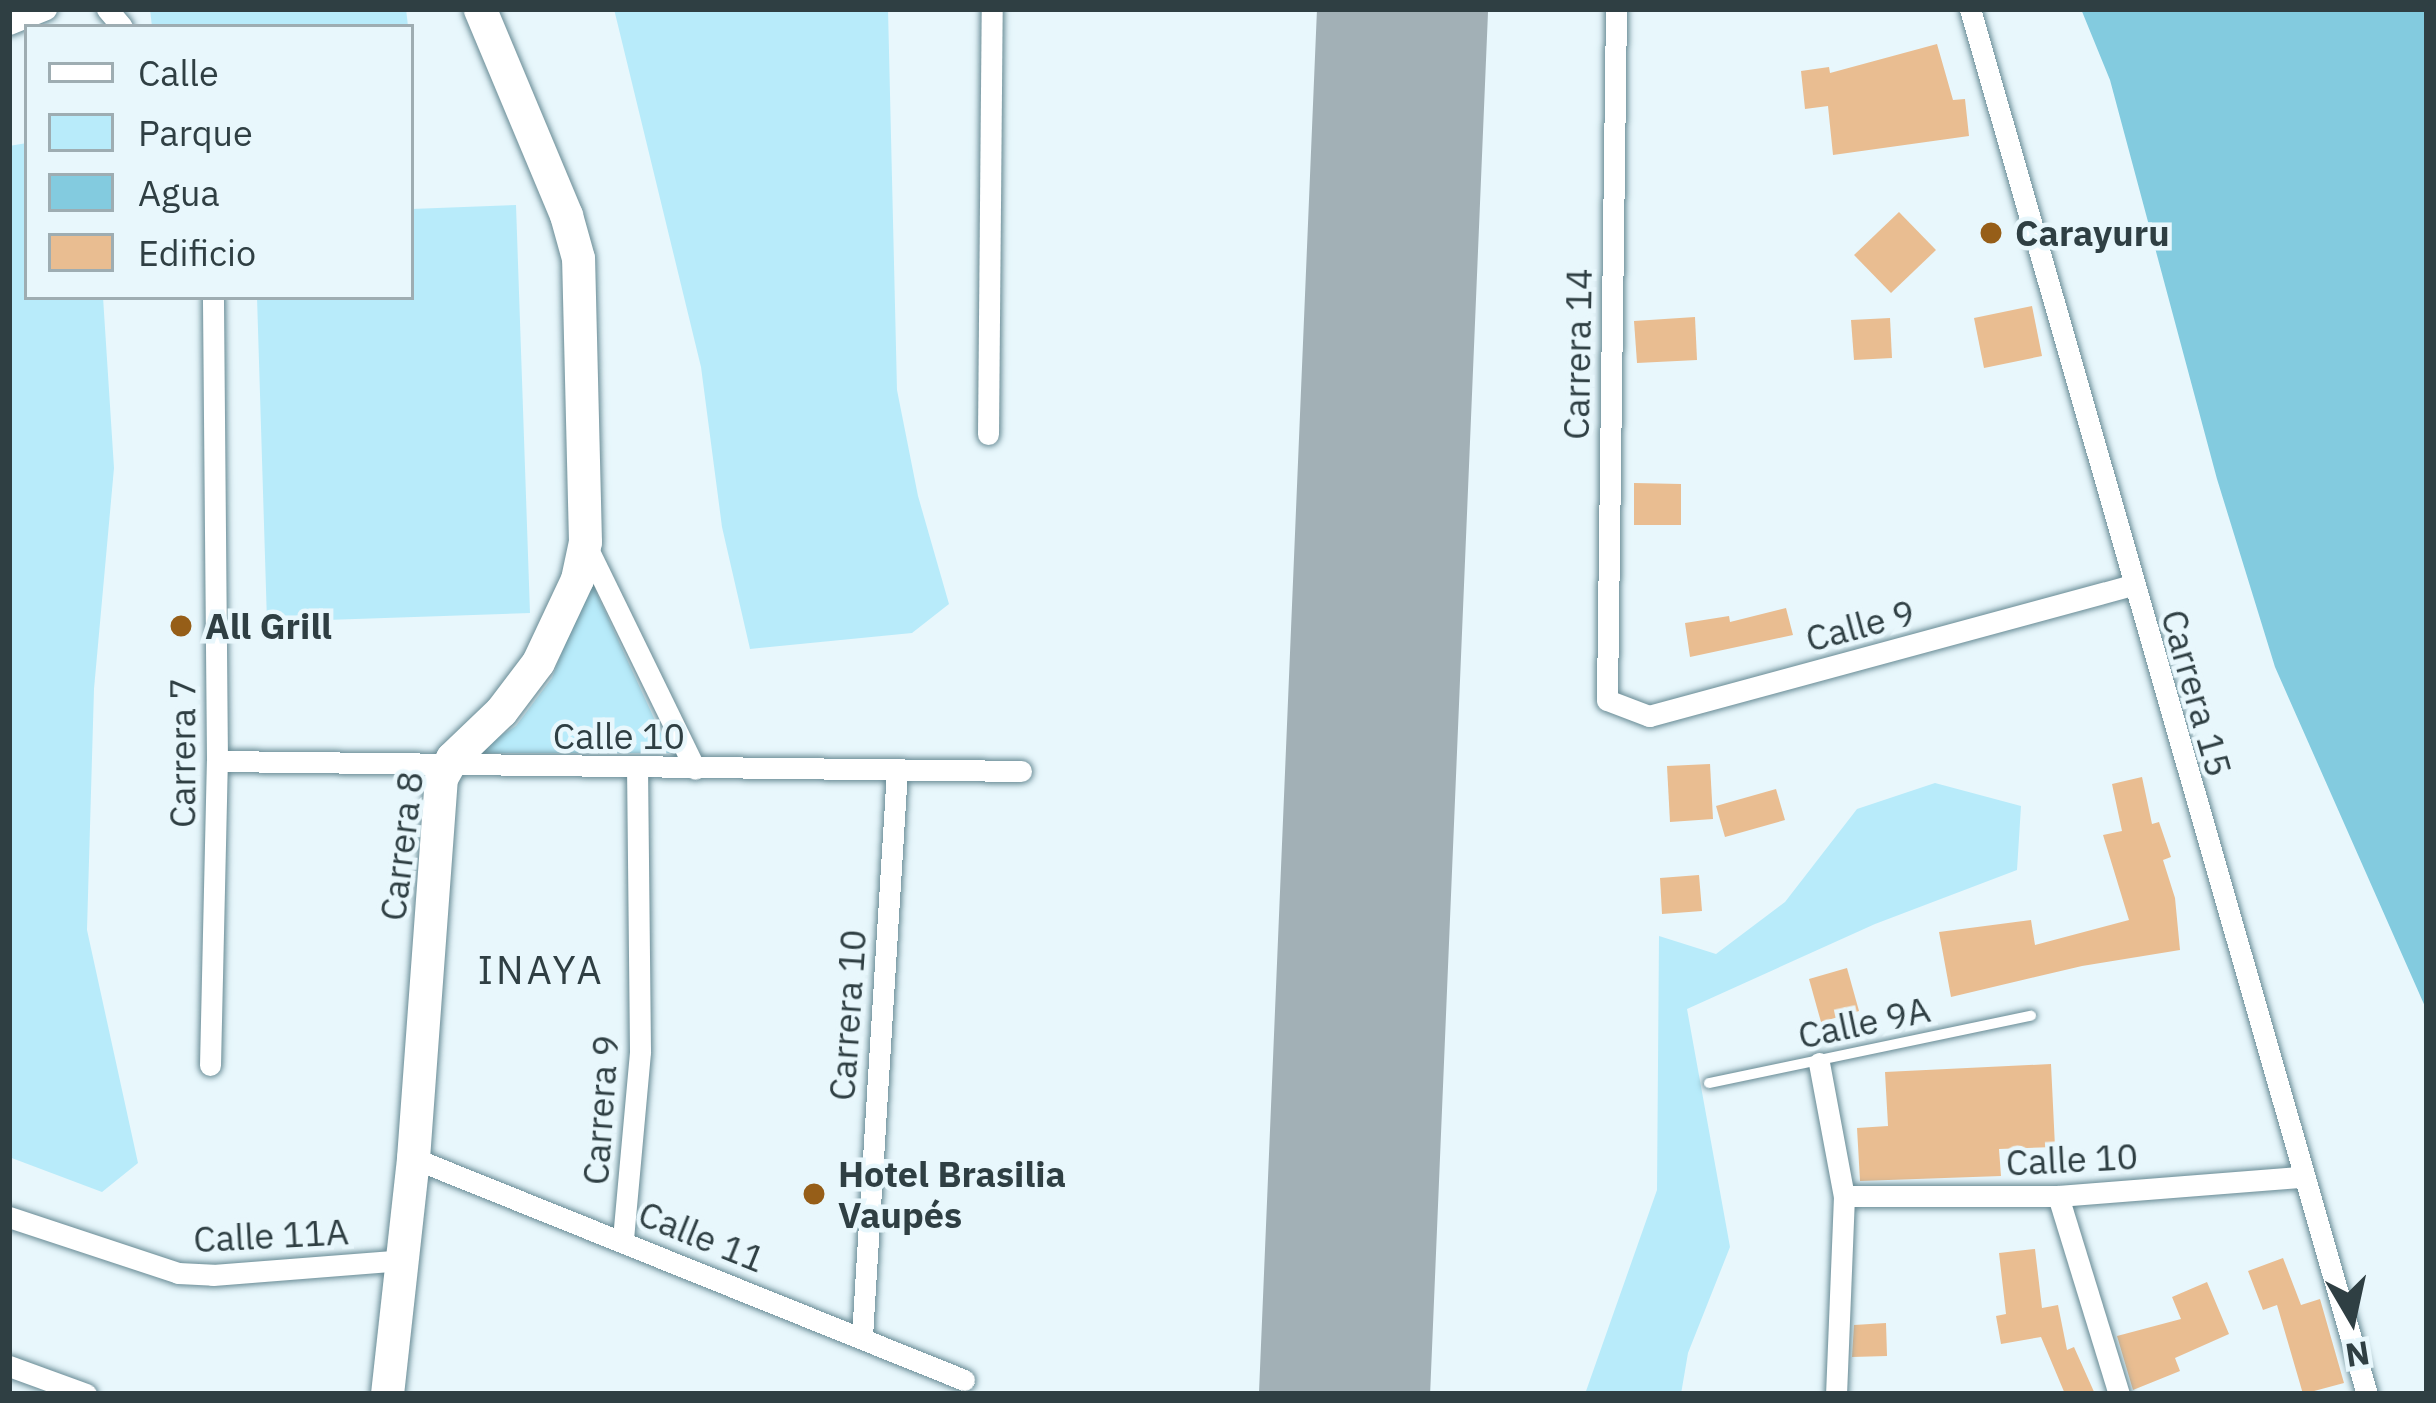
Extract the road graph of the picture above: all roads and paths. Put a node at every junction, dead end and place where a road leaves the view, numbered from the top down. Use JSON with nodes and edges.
{"nodes":[{"id":1,"x":46,"y":9,"type":"edge"},
{"id":2,"x":480,"y":9,"type":"edge"},
{"id":3,"x":992,"y":9,"type":"edge"},
{"id":4,"x":1616,"y":9,"type":"edge"},
{"id":5,"x":1970,"y":9,"type":"edge"},
{"id":6,"x":9,"y":24,"type":"edge"},
{"id":7,"x":213,"y":300,"type":"edge"},
{"id":8,"x":988,"y":434,"type":"dead end"},
{"id":9,"x":585,"y":542,"type":"junction"},
{"id":10,"x":2132,"y":585,"type":"junction"},
{"id":11,"x":1607,"y":700,"type":"joint"},
{"id":12,"x":217,"y":760,"type":"junction"},
{"id":13,"x":446,"y":767,"type":"junction"},
{"id":14,"x":637,"y":769,"type":"junction"},
{"id":15,"x":695,"y":769,"type":"junction"},
{"id":16,"x":897,"y":770,"type":"junction"},
{"id":17,"x":1021,"y":771,"type":"dead end"},
{"id":18,"x":2032,"y":1016,"type":"dead end"},
{"id":19,"x":1819,"y":1064,"type":"junction"},
{"id":20,"x":210,"y":1065,"type":"dead end"},
{"id":21,"x":1709,"y":1083,"type":"dead end"},
{"id":22,"x":413,"y":1158,"type":"junction"},
{"id":23,"x":2302,"y":1177,"type":"junction"},
{"id":24,"x":1844,"y":1196,"type":"junction"},
{"id":25,"x":2058,"y":1196,"type":"junction"},
{"id":26,"x":9,"y":1217,"type":"edge"},
{"id":27,"x":623,"y":1239,"type":"junction"},
{"id":28,"x":402,"y":1261,"type":"junction"},
{"id":29,"x":862,"y":1336,"type":"junction"},
{"id":30,"x":9,"y":1366,"type":"edge"},
{"id":31,"x":964,"y":1380,"type":"dead end"},
{"id":32,"x":86,"y":1394,"type":"edge"},
{"id":33,"x":387,"y":1394,"type":"edge"},
{"id":34,"x":1836,"y":1394,"type":"edge"},
{"id":35,"x":2119,"y":1394,"type":"edge"},
{"id":36,"x":2367,"y":1394,"type":"edge"}],
"edges":[{"from":1,"to":6,"type":"street"},
{"from":2,"to":9,"type":"street","name":"Carrera 8"},
{"from":3,"to":8,"type":"street"},
{"from":4,"to":11,"type":"street","name":"Carrera 14"},
{"from":5,"to":10,"type":"street","name":"Carrera 15"},
{"from":7,"to":12,"type":"street","name":"Carrera 7"},
{"from":9,"to":13,"type":"street","name":"Carrera 8"},
{"from":9,"to":15,"type":"street"},
{"from":10,"to":11,"type":"street","name":"Calle 9"},
{"from":10,"to":23,"type":"street","name":"Carrera 15"},
{"from":12,"to":13,"type":"street","name":"Calle 10"},
{"from":12,"to":20,"type":"street","name":"Carrera 7"},
{"from":13,"to":14,"type":"street","name":"Calle 10"},
{"from":13,"to":22,"type":"street","name":"Carrera 8"},
{"from":14,"to":15,"type":"street","name":"Calle 10"},
{"from":14,"to":27,"type":"street","name":"Carrera 9"},
{"from":15,"to":16,"type":"street","name":"Calle 10"},
{"from":16,"to":17,"type":"street","name":"Calle 10"},
{"from":16,"to":29,"type":"street","name":"Carrera 10"},
{"from":18,"to":19,"type":"lane","name":"Calle 9A"},
{"from":19,"to":21,"type":"lane","name":"Calle 9A"},
{"from":19,"to":24,"type":"street"},
{"from":22,"to":27,"type":"street","name":"Calle 11"},
{"from":22,"to":28,"type":"street","name":"Carrera 8"},
{"from":23,"to":25,"type":"street","name":"Calle 10"},
{"from":23,"to":36,"type":"street","name":"Carrera 15"},
{"from":24,"to":25,"type":"street","name":"Calle 10"},
{"from":24,"to":34,"type":"street"},
{"from":25,"to":35,"type":"street"},
{"from":26,"to":28,"type":"street","name":"Calle 11A"},
{"from":27,"to":29,"type":"street","name":"Calle 11"},
{"from":28,"to":33,"type":"street","name":"Carrera 8"},
{"from":29,"to":31,"type":"street","name":"Calle 11"},
{"from":30,"to":32,"type":"street"}]}
